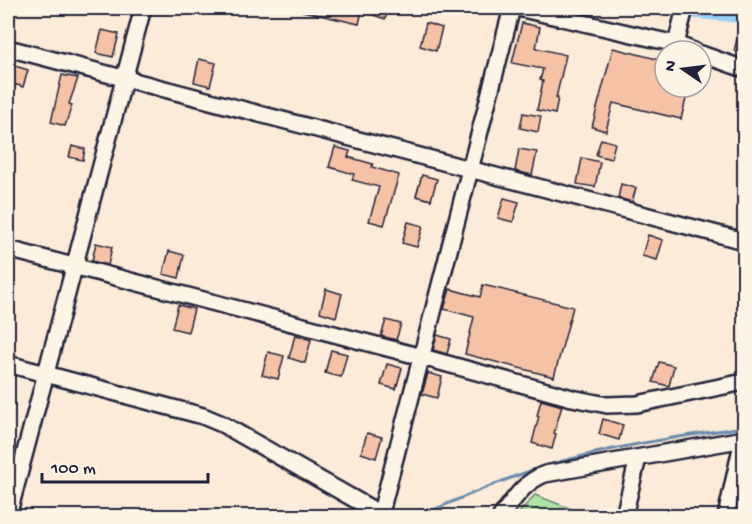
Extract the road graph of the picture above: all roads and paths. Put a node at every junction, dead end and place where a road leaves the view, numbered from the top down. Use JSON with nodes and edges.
{"nodes":[{"id":1,"x":143,"y":8,"type":"edge"},
{"id":2,"x":512,"y":8,"type":"edge"},
{"id":3,"x":518,"y":8,"type":"edge"},
{"id":4,"x":684,"y":14,"type":"edge"},
{"id":5,"x":654,"y":39,"type":"edge"},
{"id":6,"x":677,"y":39,"type":"edge"},
{"id":7,"x":8,"y":48,"type":"edge"},
{"id":8,"x":713,"y":58,"type":"edge"},
{"id":9,"x":744,"y":69,"type":"edge"},
{"id":10,"x":124,"y":78,"type":"junction"},
{"id":11,"x":471,"y":170,"type":"junction"},
{"id":12,"x":744,"y":241,"type":"edge"},
{"id":13,"x":8,"y":249,"type":"edge"},
{"id":14,"x":74,"y":267,"type":"junction"},
{"id":15,"x":422,"y":357,"type":"junction"},
{"id":16,"x":8,"y":364,"type":"edge"},
{"id":17,"x":46,"y":374,"type":"junction"},
{"id":18,"x":744,"y":382,"type":"edge"},
{"id":19,"x":744,"y":439,"type":"edge"},
{"id":20,"x":638,"y":458,"type":"junction"},
{"id":21,"x":8,"y":516,"type":"edge"},
{"id":22,"x":381,"y":516,"type":"edge"},
{"id":23,"x":501,"y":516,"type":"edge"},
{"id":24,"x":624,"y":516,"type":"edge"},
{"id":25,"x":726,"y":516,"type":"edge"}],
"edges":[{"from":1,"to":10,"type":"street"},
{"from":2,"to":11,"type":"street"},
{"from":3,"to":5,"type":"street"},
{"from":4,"to":6,"type":"street"},
{"from":7,"to":10,"type":"street"},
{"from":8,"to":9,"type":"street"},
{"from":10,"to":11,"type":"street"},
{"from":10,"to":14,"type":"street"},
{"from":11,"to":12,"type":"street"},
{"from":11,"to":15,"type":"street"},
{"from":13,"to":14,"type":"street"},
{"from":14,"to":15,"type":"street"},
{"from":14,"to":17,"type":"street"},
{"from":15,"to":18,"type":"street"},
{"from":15,"to":22,"type":"street"},
{"from":16,"to":17,"type":"street"},
{"from":17,"to":21,"type":"street"},
{"from":17,"to":22,"type":"street"},
{"from":19,"to":20,"type":"street"},
{"from":19,"to":25,"type":"street"},
{"from":20,"to":23,"type":"street"},
{"from":20,"to":24,"type":"street"}]}
